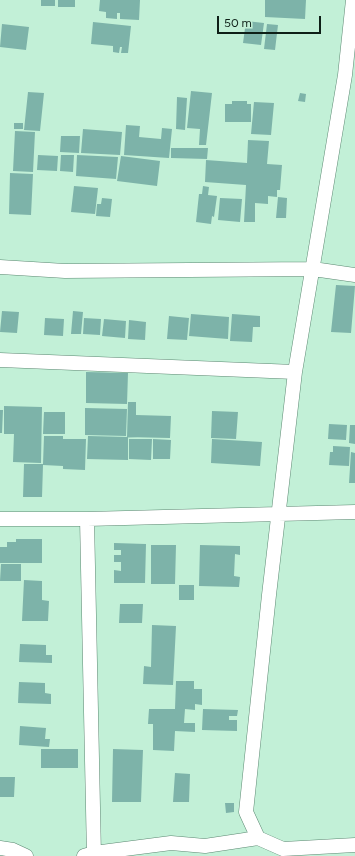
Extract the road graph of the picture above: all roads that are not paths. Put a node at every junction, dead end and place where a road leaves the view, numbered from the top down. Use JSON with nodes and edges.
{"nodes":[{"id":1,"x":353,"y":0,"type":"edge"},
{"id":2,"x":350,"y":76,"type":"edge"},
{"id":3,"x":0,"y":267,"type":"edge"},
{"id":4,"x":313,"y":269,"type":"junction"},
{"id":5,"x":355,"y":275,"type":"edge"},
{"id":6,"x":0,"y":360,"type":"edge"},
{"id":7,"x":296,"y":372,"type":"junction"},
{"id":8,"x":355,"y":512,"type":"edge"},
{"id":9,"x":279,"y":514,"type":"junction"},
{"id":10,"x":0,"y":519,"type":"edge"},
{"id":11,"x":87,"y":519,"type":"junction"},
{"id":12,"x":258,"y":838,"type":"junction"},
{"id":13,"x":355,"y":845,"type":"edge"},
{"id":14,"x":0,"y":848,"type":"edge"},
{"id":15,"x":355,"y":850,"type":"edge"},
{"id":16,"x":91,"y":855,"type":"edge"},
{"id":17,"x":26,"y":856,"type":"edge"},
{"id":18,"x":350,"y":856,"type":"edge"}],
"edges":[{"from":1,"to":2,"type":"street"},
{"from":2,"to":4,"type":"street"},
{"from":3,"to":4,"type":"street"},
{"from":4,"to":5,"type":"street"},
{"from":4,"to":7,"type":"street"},
{"from":6,"to":7,"type":"street"},
{"from":7,"to":9,"type":"street"},
{"from":8,"to":9,"type":"street"},
{"from":9,"to":11,"type":"street"},
{"from":9,"to":12,"type":"street"},
{"from":10,"to":11,"type":"street"},
{"from":11,"to":16,"type":"street"},
{"from":12,"to":13,"type":"street"},
{"from":12,"to":16,"type":"street"},
{"from":14,"to":17,"type":"street"},
{"from":15,"to":18,"type":"street"}]}
